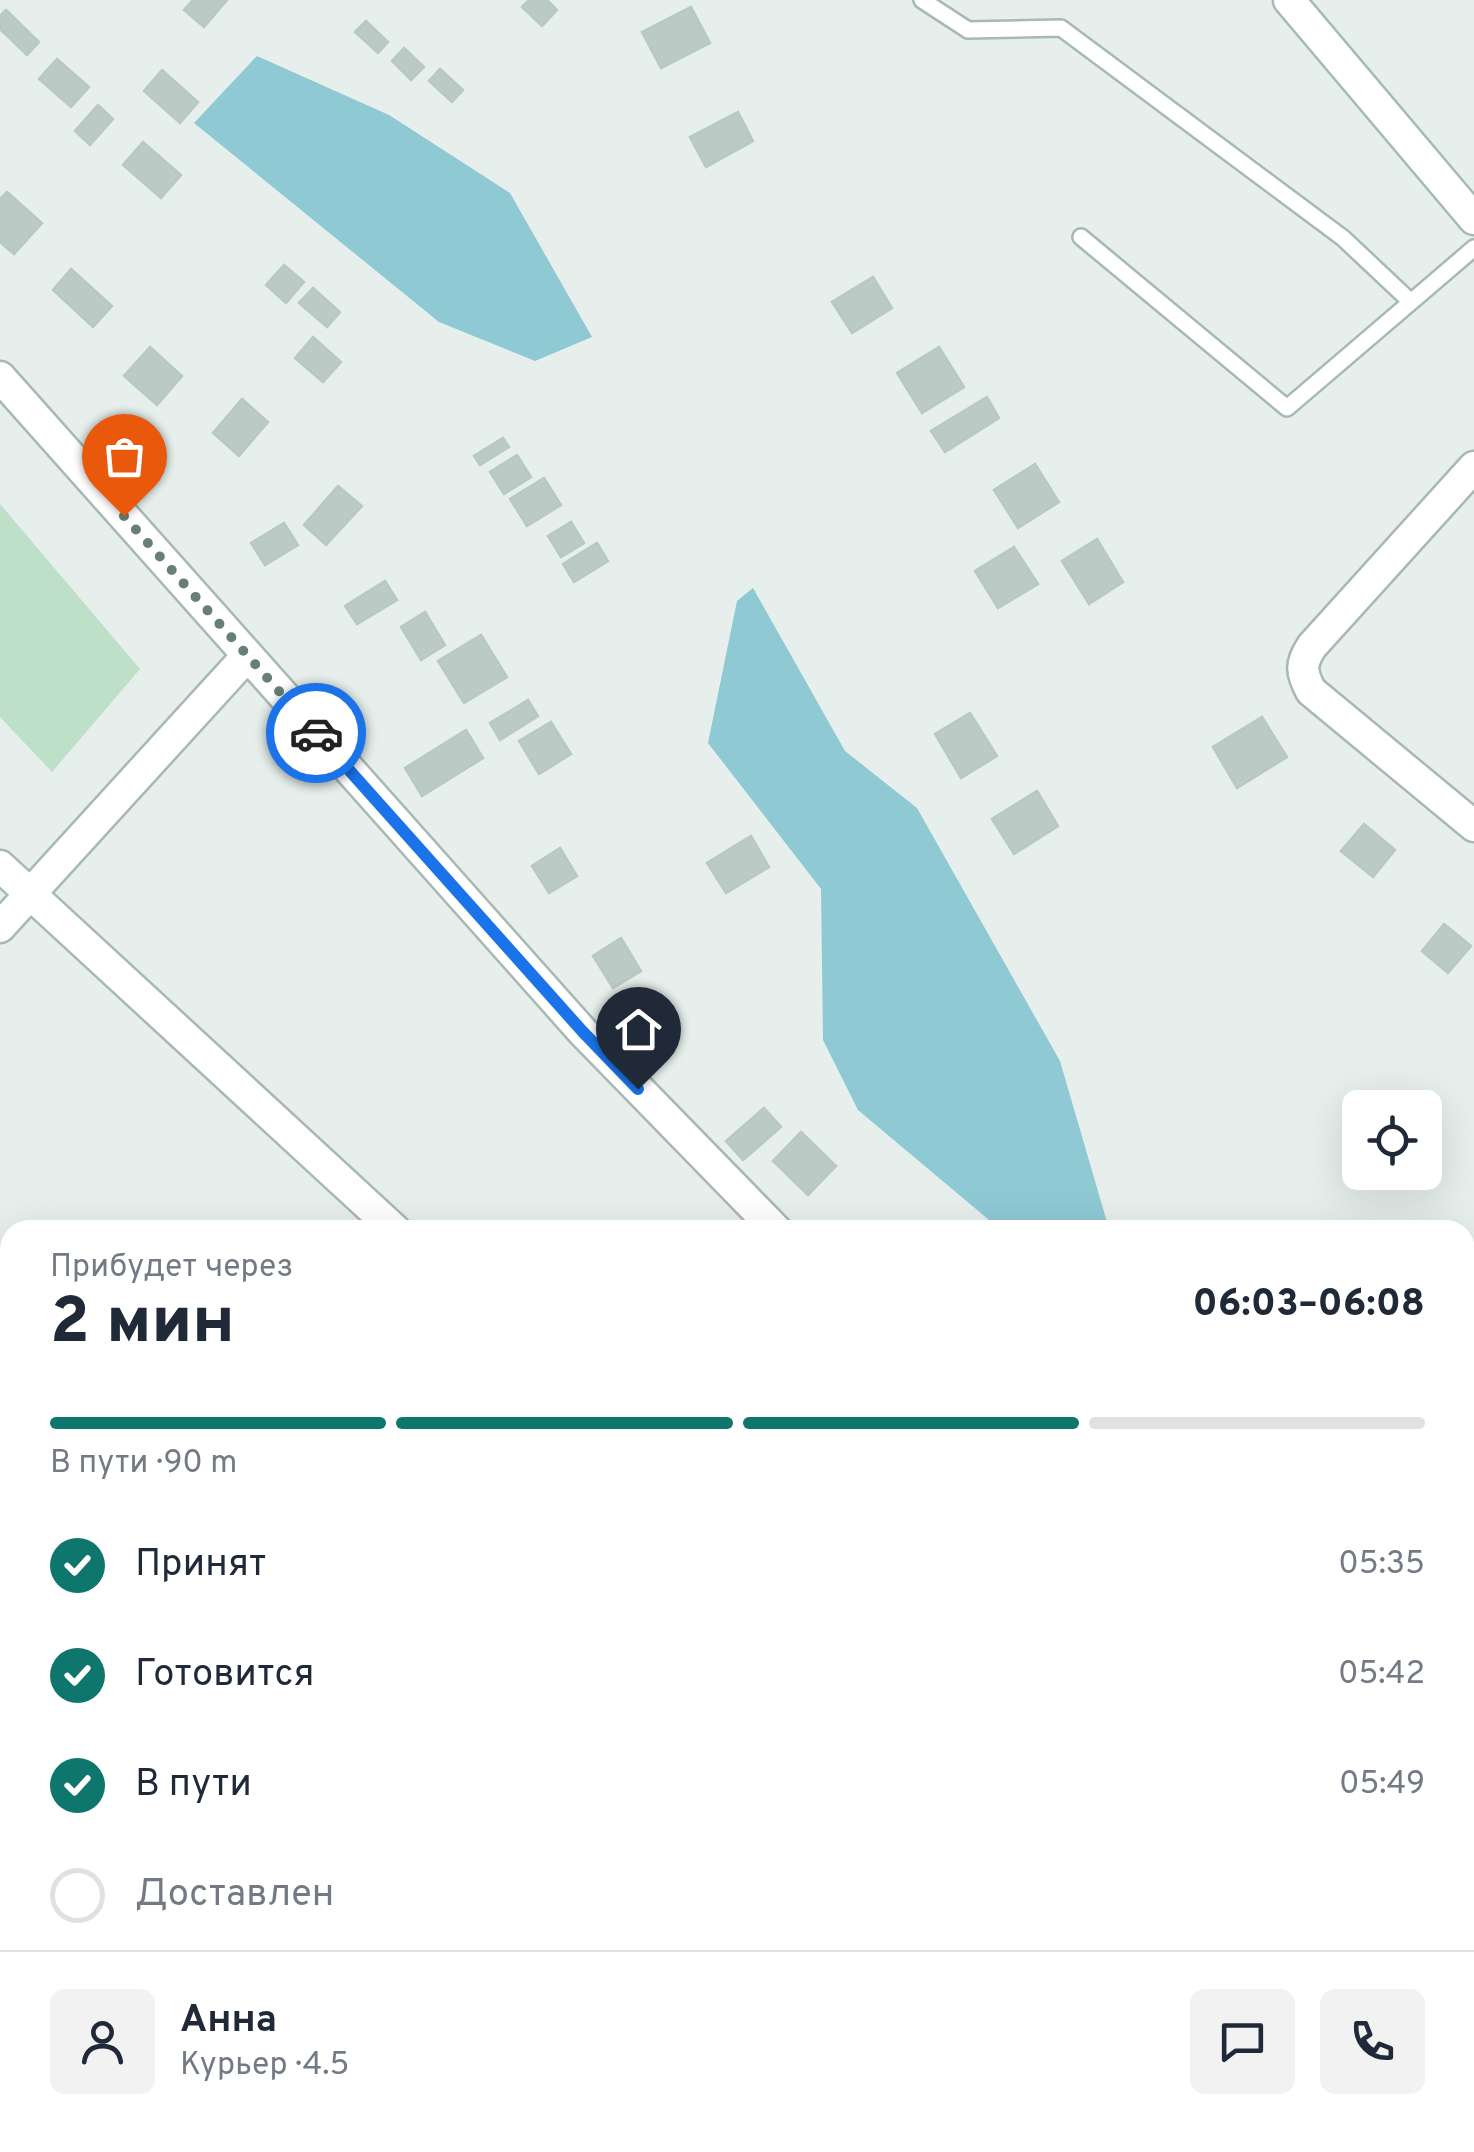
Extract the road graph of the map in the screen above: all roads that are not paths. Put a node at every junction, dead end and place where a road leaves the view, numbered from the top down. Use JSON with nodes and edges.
{"nodes":[{"id":1,"x":922,"y":0,"type":"edge"},
{"id":2,"x":1289,"y":0,"type":"edge"},
{"id":3,"x":1474,"y":220,"type":"edge"},
{"id":4,"x":1081,"y":237,"type":"dead end"},
{"id":5,"x":1474,"y":248,"type":"edge"},
{"id":6,"x":1411,"y":302,"type":"junction"},
{"id":7,"x":0,"y":377,"type":"edge"},
{"id":8,"x":1474,"y":467,"type":"edge"},
{"id":9,"x":247,"y":656,"type":"junction"},
{"id":10,"x":1474,"y":826,"type":"edge"},
{"id":11,"x":0,"y":866,"type":"edge"},
{"id":12,"x":28,"y":893,"type":"junction"},
{"id":13,"x":0,"y":926,"type":"edge"},
{"id":14,"x":384,"y":1220,"type":"edge"},
{"id":15,"x":766,"y":1220,"type":"edge"}],
"edges":[{"from":1,"to":6,"type":"lane"},
{"from":2,"to":3,"type":"street"},
{"from":4,"to":6,"type":"lane"},
{"from":5,"to":6,"type":"lane"},
{"from":7,"to":9,"type":"street"},
{"from":8,"to":10,"type":"street"},
{"from":9,"to":12,"type":"street"},
{"from":9,"to":15,"type":"street"},
{"from":11,"to":12,"type":"street"},
{"from":12,"to":13,"type":"street"},
{"from":12,"to":14,"type":"street"}]}
